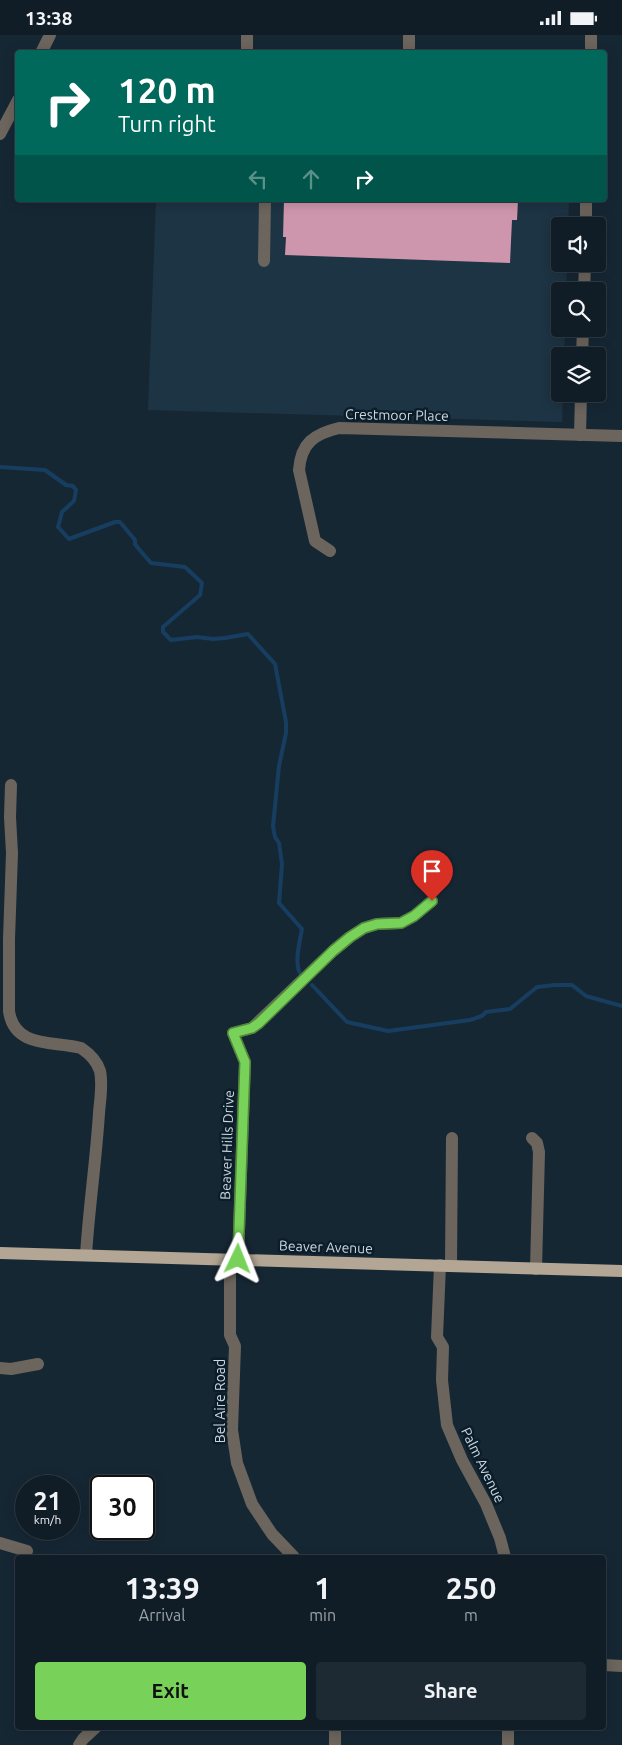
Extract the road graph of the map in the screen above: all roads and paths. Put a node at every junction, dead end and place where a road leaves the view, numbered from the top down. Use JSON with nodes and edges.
{"nodes":[{"id":1,"x":50,"y":35,"type":"edge"},
{"id":2,"x":247,"y":35,"type":"edge"},
{"id":3,"x":409,"y":35,"type":"edge"},
{"id":4,"x":591,"y":35,"type":"edge"},
{"id":5,"x":42,"y":50,"type":"edge"},
{"id":6,"x":247,"y":50,"type":"edge"},
{"id":7,"x":408,"y":50,"type":"edge"},
{"id":8,"x":591,"y":50,"type":"edge"},
{"id":9,"x":15,"y":105,"type":"edge"},
{"id":10,"x":0,"y":134,"type":"edge"},
{"id":11,"x":265,"y":202,"type":"edge"},
{"id":12,"x":586,"y":202,"type":"edge"},
{"id":13,"x":586,"y":217,"type":"edge"},
{"id":14,"x":264,"y":261,"type":"dead end"},
{"id":15,"x":581,"y":402,"type":"edge"},
{"id":16,"x":580,"y":435,"type":"junction"},
{"id":17,"x":622,"y":436,"type":"edge"},
{"id":18,"x":330,"y":551,"type":"dead end"},
{"id":19,"x":11,"y":785,"type":"dead end"},
{"id":20,"x":432,"y":901,"type":"dead end"},
{"id":21,"x":452,"y":1138,"type":"dead end"},
{"id":22,"x":532,"y":1138,"type":"dead end"},
{"id":23,"x":0,"y":1253,"type":"edge"},
{"id":24,"x":86,"y":1255,"type":"junction"},
{"id":25,"x":234,"y":1259,"type":"junction"},
{"id":26,"x":445,"y":1265,"type":"junction"},
{"id":27,"x":536,"y":1269,"type":"junction"},
{"id":28,"x":622,"y":1271,"type":"edge"},
{"id":29,"x":38,"y":1364,"type":"dead end"},
{"id":30,"x":0,"y":1368,"type":"edge"},
{"id":31,"x":0,"y":1543,"type":"edge"},
{"id":32,"x":27,"y":1551,"type":"dead end"},
{"id":33,"x":292,"y":1555,"type":"edge"},
{"id":34,"x":504,"y":1555,"type":"edge"},
{"id":35,"x":606,"y":1665,"type":"edge"},
{"id":36,"x":622,"y":1666,"type":"edge"},
{"id":37,"x":93,"y":1730,"type":"edge"},
{"id":38,"x":335,"y":1730,"type":"edge"},
{"id":39,"x":508,"y":1730,"type":"edge"},
{"id":40,"x":79,"y":1745,"type":"edge"},
{"id":41,"x":335,"y":1745,"type":"edge"},
{"id":42,"x":508,"y":1745,"type":"edge"}],
"edges":[{"from":1,"to":5,"type":"street"},
{"from":2,"to":6,"type":"street"},
{"from":3,"to":7,"type":"street"},
{"from":4,"to":8,"type":"street"},
{"from":9,"to":10,"type":"street"},
{"from":11,"to":14,"type":"street"},
{"from":12,"to":13,"type":"street"},
{"from":15,"to":16,"type":"street"},
{"from":16,"to":17,"type":"street","name":"Crestmoor Place"},
{"from":16,"to":18,"type":"street","name":"Crestmoor Place"},
{"from":19,"to":24,"type":"street"},
{"from":20,"to":25,"type":"street","name":"Beaver Hills Drive"},
{"from":21,"to":26,"type":"street","name":"Palm Avenue"},
{"from":22,"to":27,"type":"street"},
{"from":23,"to":24,"type":"main road","name":"Beaver Avenue"},
{"from":24,"to":25,"type":"main road","name":"Beaver Avenue"},
{"from":25,"to":26,"type":"main road","name":"Beaver Avenue"},
{"from":25,"to":33,"type":"street","name":"Bel Aire Road"},
{"from":26,"to":27,"type":"main road","name":"Beaver Avenue"},
{"from":26,"to":34,"type":"street","name":"Palm Avenue"},
{"from":27,"to":28,"type":"main road","name":"Beaver Avenue"},
{"from":29,"to":30,"type":"street"},
{"from":31,"to":32,"type":"street"},
{"from":35,"to":36,"type":"street"},
{"from":37,"to":40,"type":"street"},
{"from":38,"to":41,"type":"street"},
{"from":39,"to":42,"type":"street"}]}
